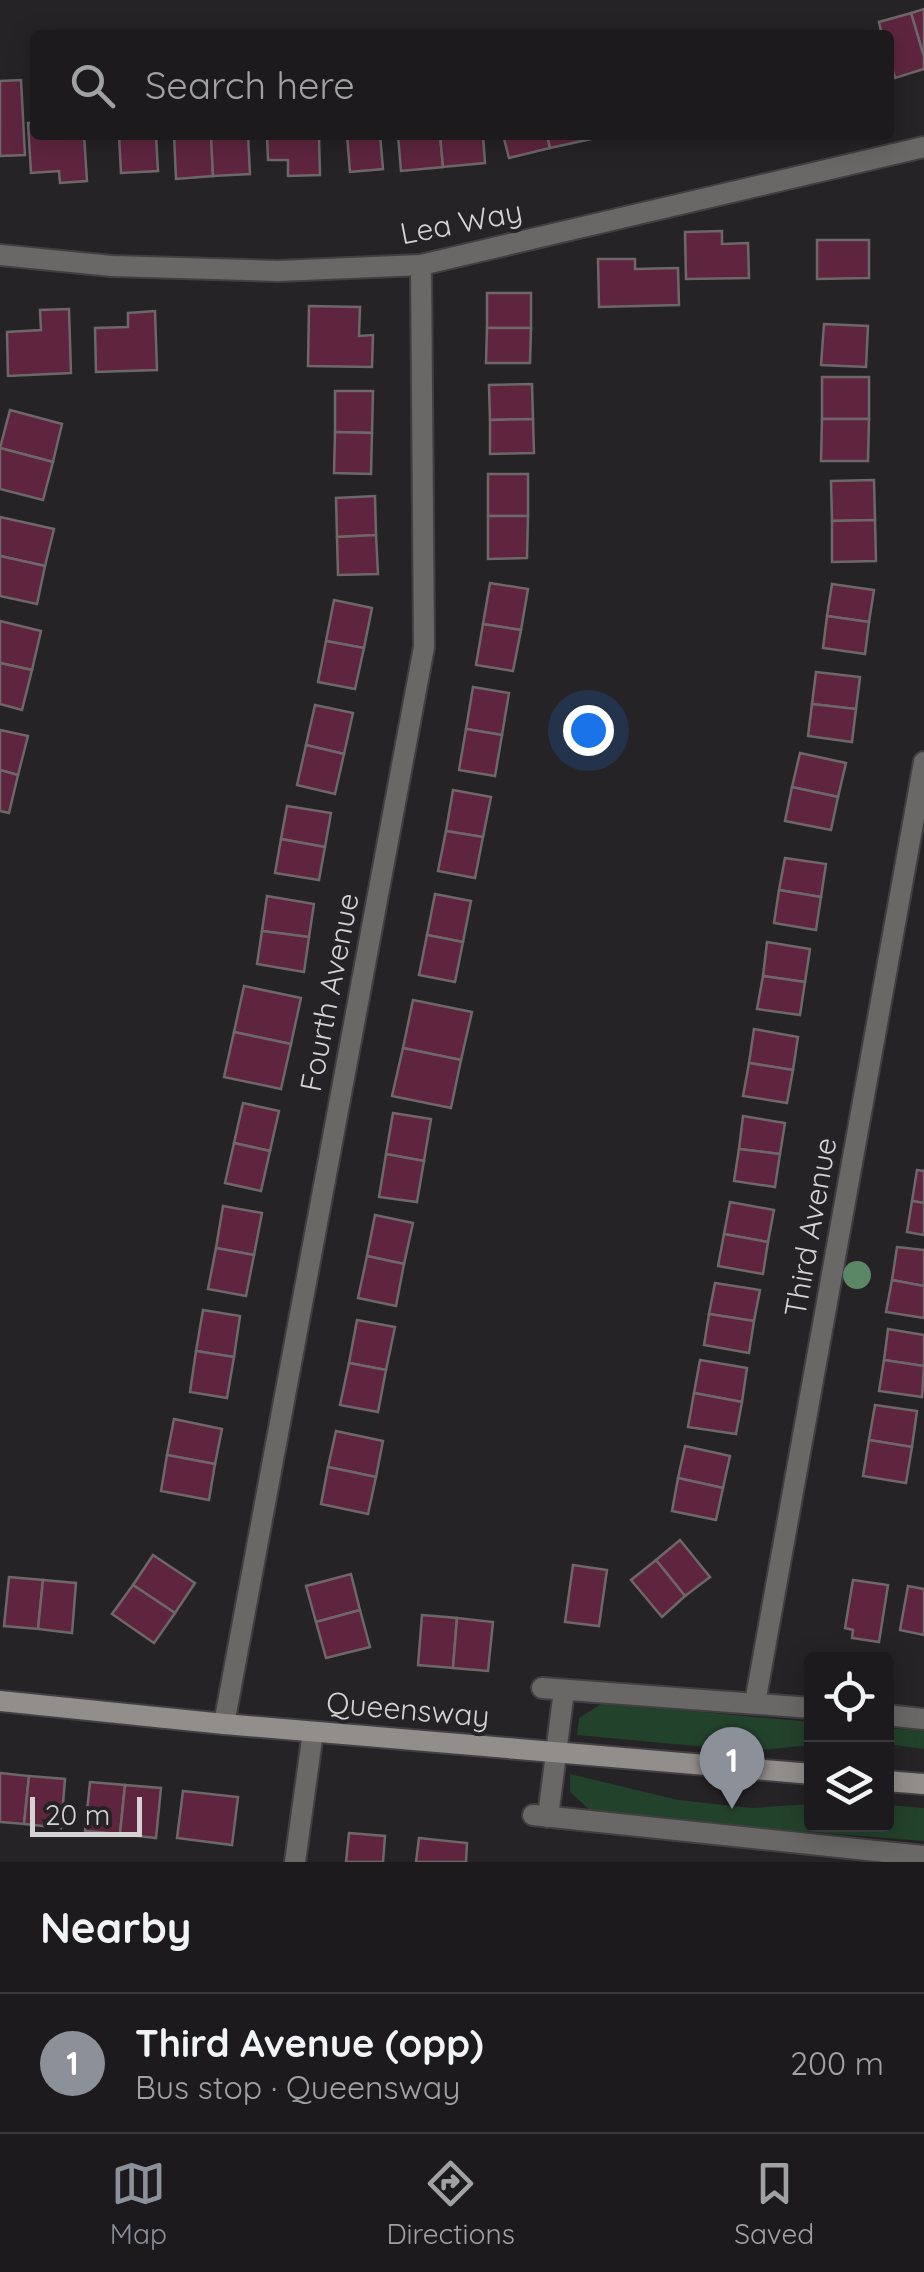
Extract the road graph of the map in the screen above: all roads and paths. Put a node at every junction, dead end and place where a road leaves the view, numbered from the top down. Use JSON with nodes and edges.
{"nodes":[{"id":1,"x":924,"y":148,"type":"edge"},
{"id":2,"x":0,"y":255,"type":"edge"},
{"id":3,"x":421,"y":265,"type":"junction"},
{"id":4,"x":924,"y":762,"type":"edge"},
{"id":5,"x":542,"y":1688,"type":"dead end"},
{"id":6,"x":564,"y":1690,"type":"junction"},
{"id":7,"x":0,"y":1701,"type":"edge"},
{"id":8,"x":755,"y":1702,"type":"junction"},
{"id":9,"x":804,"y":1707,"type":"edge"},
{"id":10,"x":894,"y":1716,"type":"edge"},
{"id":11,"x":924,"y":1719,"type":"edge"},
{"id":12,"x":224,"y":1724,"type":"junction"},
{"id":13,"x":313,"y":1732,"type":"junction"},
{"id":14,"x":556,"y":1752,"type":"junction"},
{"id":15,"x":804,"y":1773,"type":"edge"},
{"id":16,"x":894,"y":1782,"type":"edge"},
{"id":17,"x":924,"y":1784,"type":"edge"},
{"id":18,"x":924,"y":1856,"type":"edge"},
{"id":19,"x":295,"y":1862,"type":"edge"}],
"edges":[{"from":1,"to":3,"type":"street","name":"Lea Way"},
{"from":2,"to":3,"type":"street","name":"Lea Way"},
{"from":3,"to":12,"type":"street","name":"Fourth Avenue"},
{"from":4,"to":8,"type":"street","name":"Third Avenue"},
{"from":5,"to":6,"type":"street"},
{"from":6,"to":8,"type":"street"},
{"from":6,"to":14,"type":"street"},
{"from":7,"to":12,"type":"street","name":"Queensway"},
{"from":8,"to":9,"type":"street"},
{"from":10,"to":11,"type":"street"},
{"from":12,"to":13,"type":"street","name":"Queensway"},
{"from":13,"to":14,"type":"street","name":"Queensway"},
{"from":13,"to":19,"type":"street"},
{"from":14,"to":15,"type":"street","name":"Queensway"},
{"from":14,"to":18,"type":"street"},
{"from":16,"to":17,"type":"street"}]}
